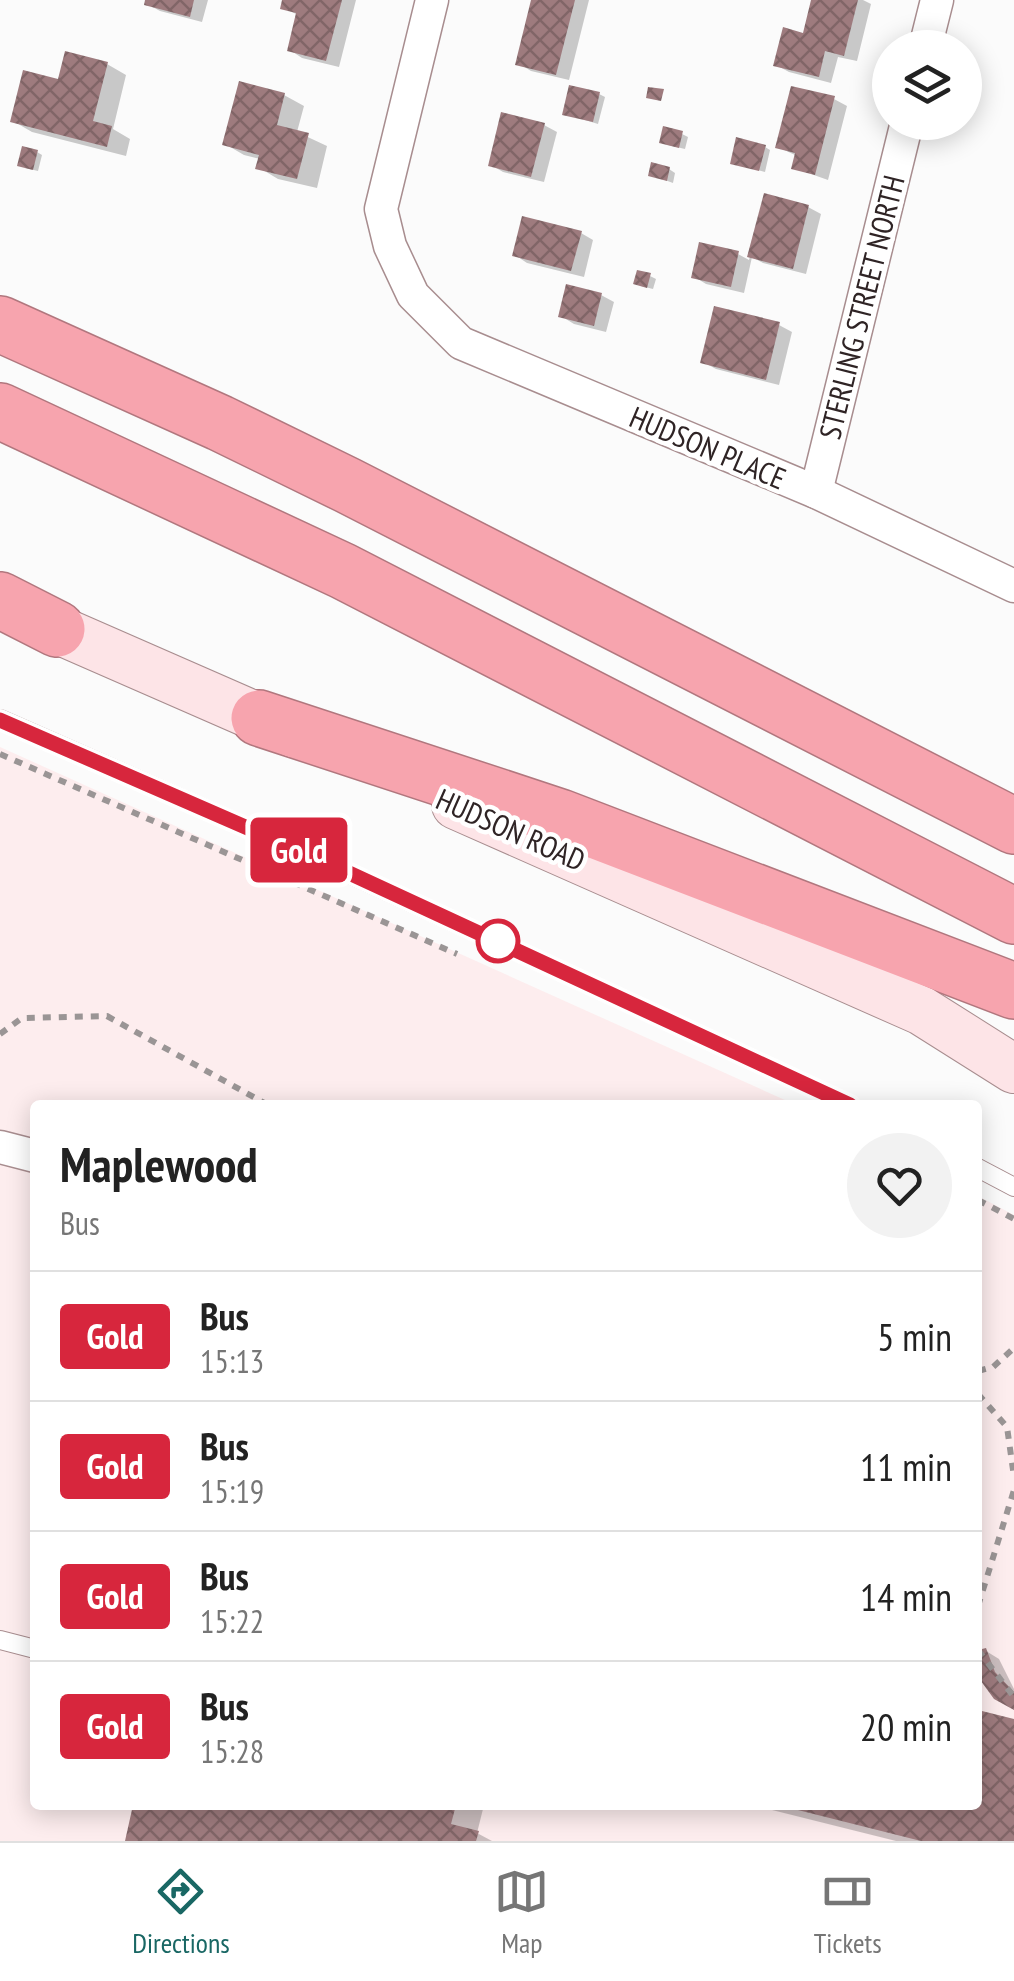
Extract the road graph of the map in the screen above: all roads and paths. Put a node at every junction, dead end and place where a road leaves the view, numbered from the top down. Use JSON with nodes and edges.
{"nodes":[{"id":1,"x":432,"y":0,"type":"edge"},
{"id":2,"x":937,"y":0,"type":"edge"},
{"id":3,"x":930,"y":30,"type":"edge"},
{"id":4,"x":903,"y":140,"type":"edge"},
{"id":5,"x":0,"y":324,"type":"edge"},
{"id":6,"x":0,"y":411,"type":"edge"},
{"id":7,"x":816,"y":492,"type":"junction"},
{"id":8,"x":1014,"y":586,"type":"edge"},
{"id":9,"x":0,"y":602,"type":"edge"},
{"id":10,"x":58,"y":629,"type":"joint"},
{"id":11,"x":258,"y":718,"type":"junction"},
{"id":12,"x":0,"y":720,"type":"edge"},
{"id":13,"x":0,"y":754,"type":"edge"},
{"id":14,"x":1014,"y":826,"type":"edge"},
{"id":15,"x":1014,"y":916,"type":"edge"},
{"id":16,"x":463,"y":957,"type":"dead end"},
{"id":17,"x":1014,"y":991,"type":"edge"},
{"id":18,"x":0,"y":1034,"type":"edge"},
{"id":19,"x":1014,"y":1069,"type":"edge"},
{"id":20,"x":259,"y":1100,"type":"edge"},
{"id":21,"x":839,"y":1100,"type":"edge"},
{"id":22,"x":0,"y":1147,"type":"edge"},
{"id":23,"x":30,"y":1155,"type":"edge"},
{"id":24,"x":982,"y":1170,"type":"edge"},
{"id":25,"x":1014,"y":1187,"type":"edge"},
{"id":26,"x":1014,"y":1348,"type":"edge"},
{"id":27,"x":982,"y":1370,"type":"edge"},
{"id":28,"x":982,"y":1399,"type":"edge"},
{"id":29,"x":1014,"y":1476,"type":"edge"},
{"id":30,"x":1014,"y":1490,"type":"edge"},
{"id":31,"x":982,"y":1593,"type":"edge"},
{"id":32,"x":0,"y":1640,"type":"edge"},
{"id":33,"x":30,"y":1648,"type":"edge"},
{"id":34,"x":982,"y":1655,"type":"edge"},
{"id":35,"x":1014,"y":1697,"type":"edge"}],
"edges":[{"from":1,"to":7,"type":"street","name":"HUDSON PLACE"},
{"from":2,"to":3,"type":"street"},
{"from":4,"to":7,"type":"street","name":"STERLING STREET NORTH"},
{"from":5,"to":14,"type":"highway"},
{"from":6,"to":15,"type":"highway"},
{"from":7,"to":8,"type":"street","name":"HUDSON PLACE"},
{"from":9,"to":10,"type":"highway"},
{"from":10,"to":11,"type":"street","name":"HUDSON ROAD"},
{"from":11,"to":17,"type":"highway"},
{"from":11,"to":19,"type":"street","name":"HUDSON ROAD"},
{"from":12,"to":21,"type":"lane"},
{"from":13,"to":16,"type":"path"},
{"from":18,"to":20,"type":"path"},
{"from":22,"to":23,"type":"street"},
{"from":24,"to":25,"type":"lane"},
{"from":26,"to":27,"type":"path"},
{"from":28,"to":29,"type":"path"},
{"from":30,"to":31,"type":"path"},
{"from":32,"to":33,"type":"lane"},
{"from":34,"to":35,"type":"path"}]}
